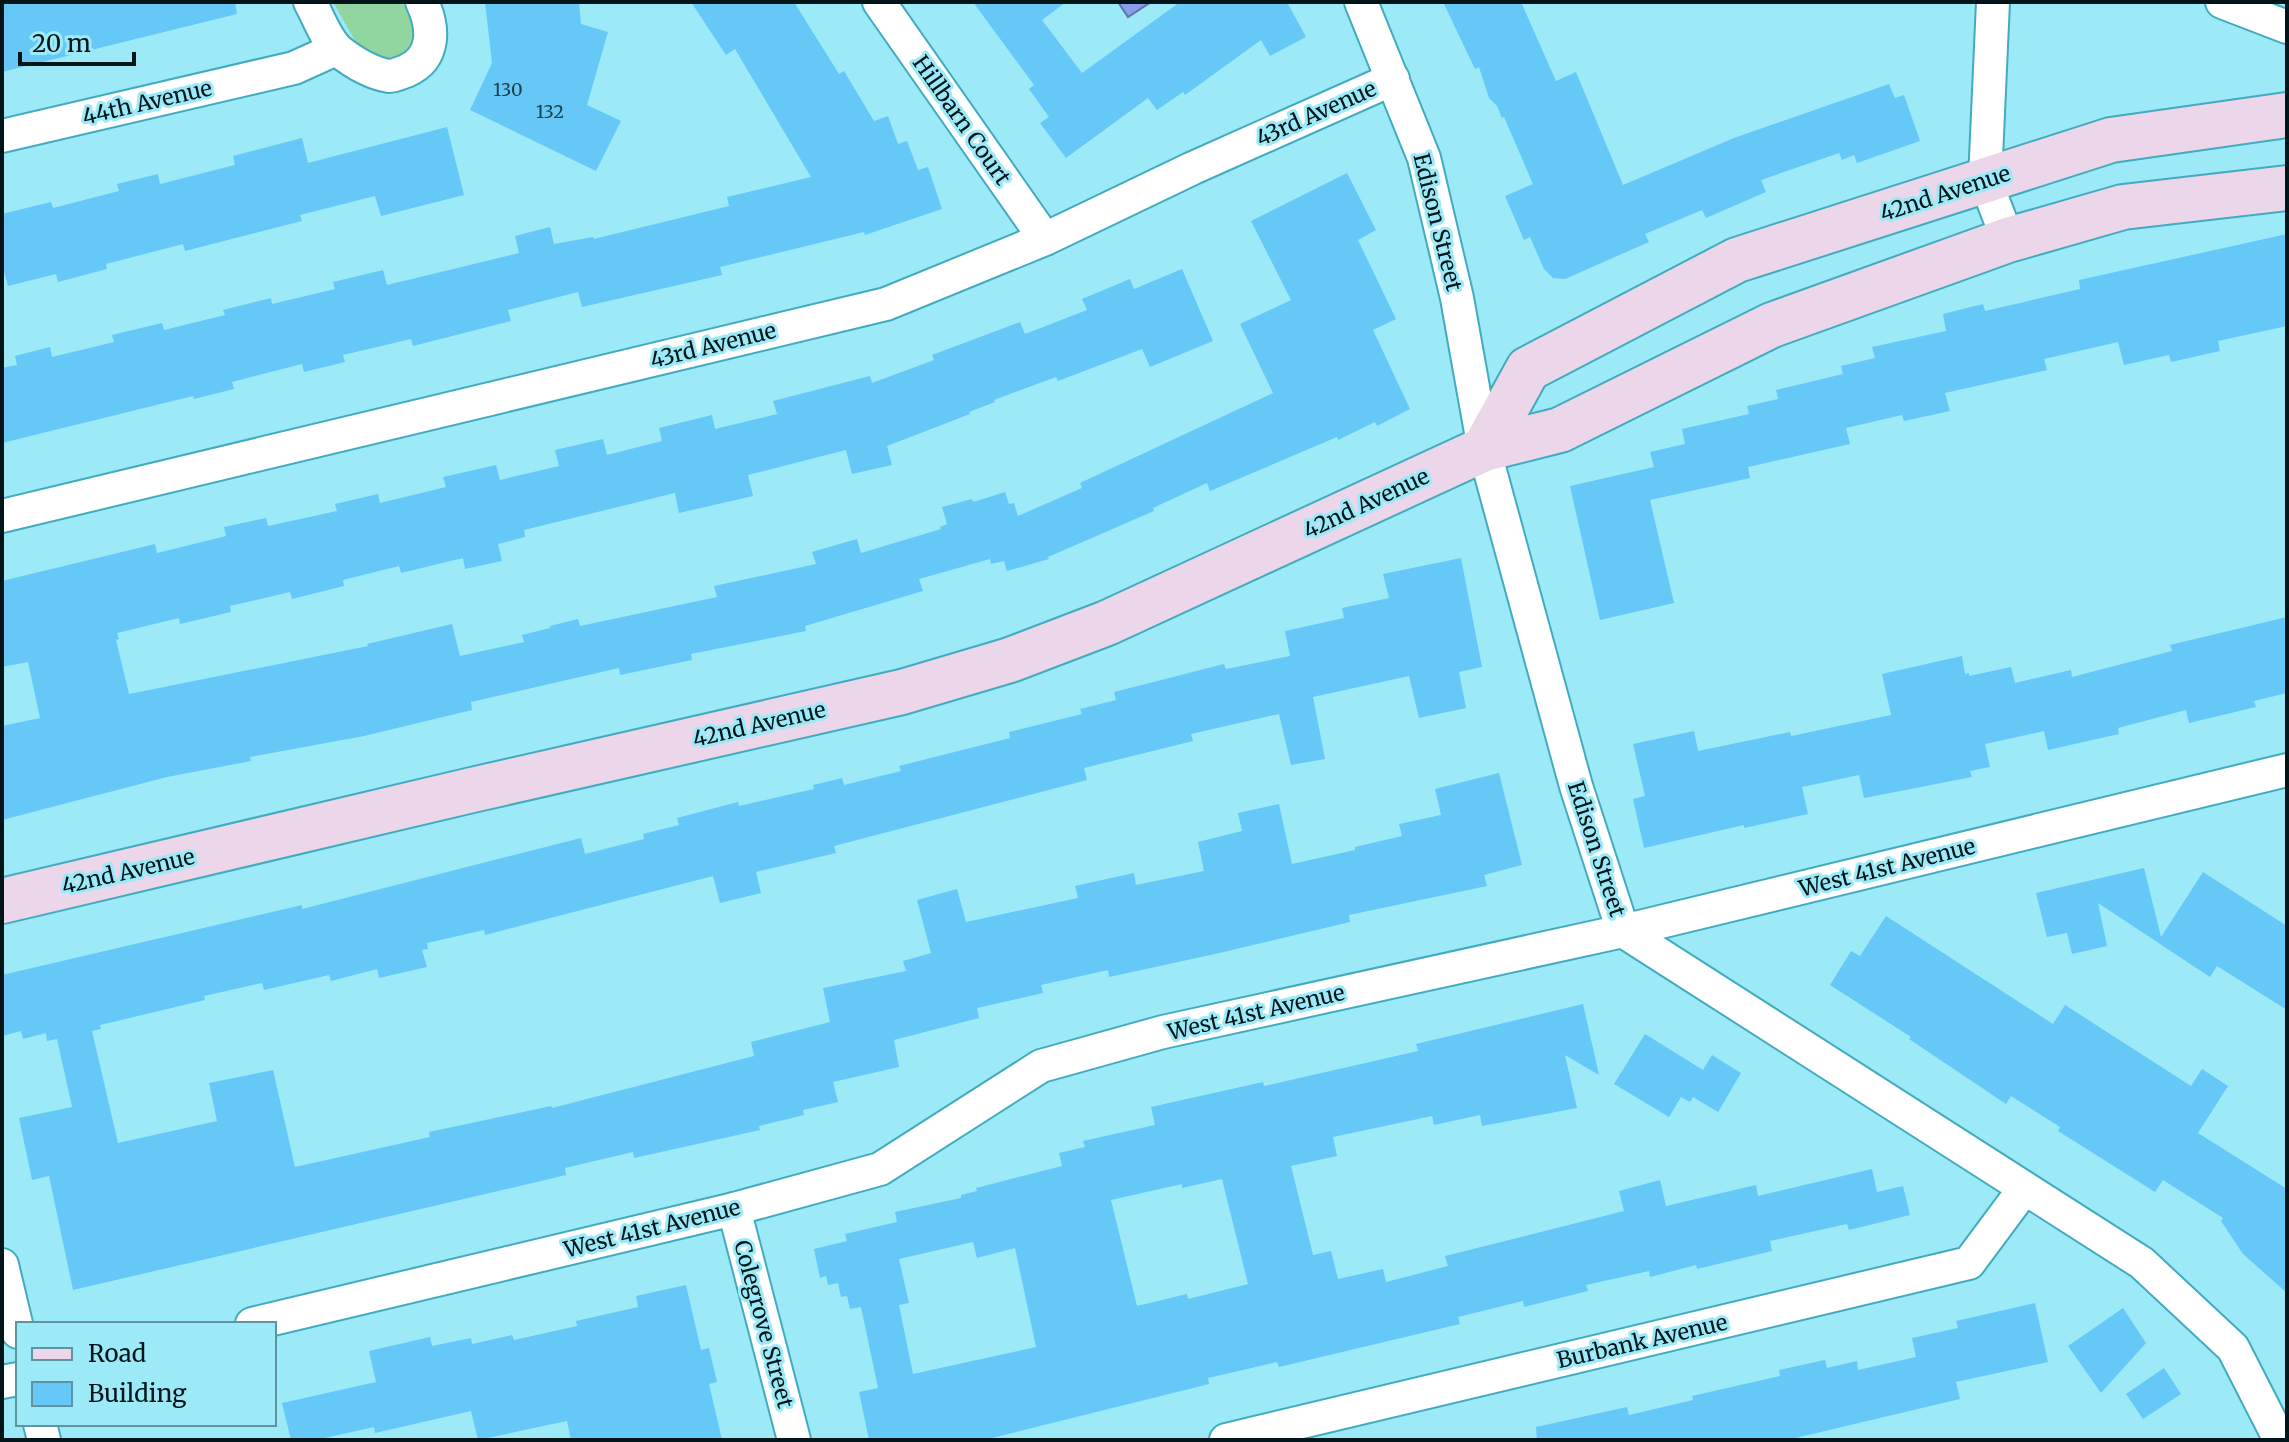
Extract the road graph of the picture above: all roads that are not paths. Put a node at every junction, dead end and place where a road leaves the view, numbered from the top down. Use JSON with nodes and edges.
{"nodes":[{"id":1,"x":310,"y":2,"type":"edge"},
{"id":2,"x":422,"y":2,"type":"edge"},
{"id":3,"x":879,"y":2,"type":"edge"},
{"id":4,"x":1361,"y":2,"type":"edge"},
{"id":5,"x":1993,"y":2,"type":"edge"},
{"id":6,"x":2222,"y":2,"type":"edge"},
{"id":7,"x":2287,"y":27,"type":"edge"},
{"id":8,"x":336,"y":49,"type":"junction"},
{"id":9,"x":1393,"y":79,"type":"junction"},
{"id":10,"x":2287,"y":115,"type":"edge"},
{"id":11,"x":2,"y":136,"type":"edge"},
{"id":12,"x":1985,"y":180,"type":"junction"},
{"id":13,"x":2287,"y":188,"type":"edge"},
{"id":14,"x":1045,"y":239,"type":"junction"},
{"id":15,"x":2008,"y":240,"type":"junction"},
{"id":16,"x":1484,"y":449,"type":"junction"},
{"id":17,"x":2,"y":516,"type":"edge"},
{"id":18,"x":2284,"y":781,"type":"edge"},
{"id":19,"x":2,"y":901,"type":"edge"},
{"id":20,"x":1623,"y":931,"type":"junction"},
{"id":21,"x":2024,"y":1189,"type":"junction"},
{"id":22,"x":734,"y":1209,"type":"junction"},
{"id":23,"x":2,"y":1265,"type":"edge"},
{"id":24,"x":260,"y":1322,"type":"edge"},
{"id":25,"x":16,"y":1324,"type":"edge"},
{"id":26,"x":794,"y":1440,"type":"edge"},
{"id":27,"x":1226,"y":1440,"type":"edge"},
{"id":28,"x":2280,"y":1440,"type":"edge"}],
"edges":[{"from":1,"to":8,"type":"street"},
{"from":2,"to":8,"type":"street"},
{"from":3,"to":14,"type":"street","name":"Hillbarn Court"},
{"from":4,"to":9,"type":"street","name":"Edison Street"},
{"from":5,"to":12,"type":"street"},
{"from":6,"to":7,"type":"street"},
{"from":8,"to":11,"type":"street","name":"44th Avenue"},
{"from":9,"to":14,"type":"street","name":"43rd Avenue"},
{"from":9,"to":16,"type":"street","name":"Edison Street"},
{"from":10,"to":12,"type":"street","name":"42nd Avenue"},
{"from":12,"to":15,"type":"street"},
{"from":12,"to":16,"type":"street","name":"42nd Avenue"},
{"from":13,"to":15,"type":"street","name":"42nd Avenue"},
{"from":14,"to":17,"type":"street","name":"43rd Avenue"},
{"from":15,"to":16,"type":"street","name":"42nd Avenue"},
{"from":16,"to":19,"type":"street","name":"42nd Avenue"},
{"from":16,"to":20,"type":"street","name":"Edison Street"},
{"from":18,"to":20,"type":"street","name":"West 41st Avenue"},
{"from":20,"to":21,"type":"street","name":"Edison Street"},
{"from":20,"to":22,"type":"street","name":"West 41st Avenue"},
{"from":21,"to":27,"type":"street","name":"Burbank Avenue"},
{"from":21,"to":28,"type":"street","name":"Edison Street"},
{"from":22,"to":24,"type":"street","name":"West 41st Avenue"},
{"from":22,"to":26,"type":"street","name":"Colegrove Street"},
{"from":23,"to":25,"type":"street"}]}
